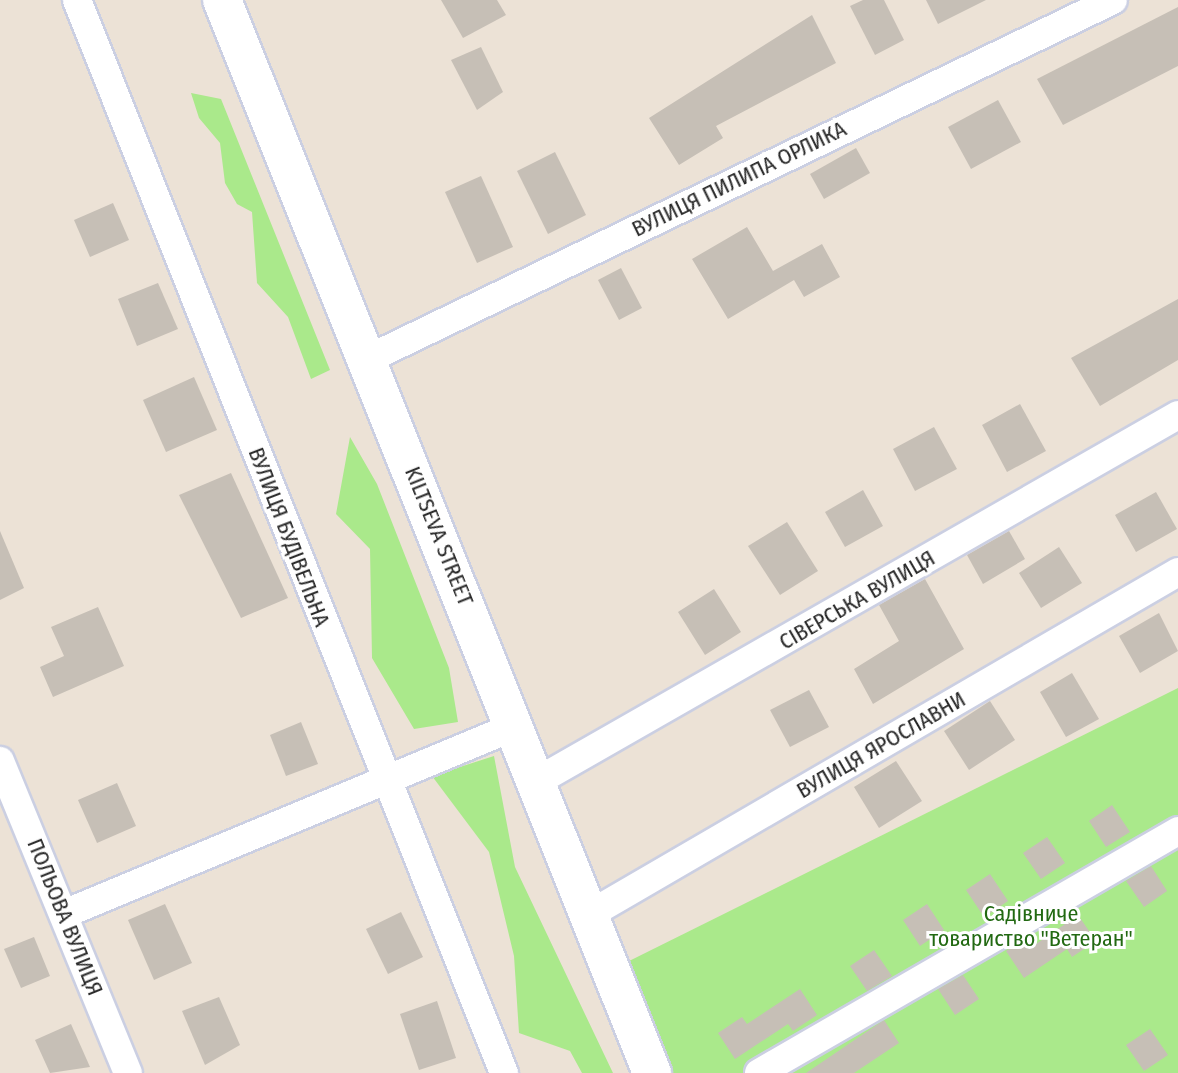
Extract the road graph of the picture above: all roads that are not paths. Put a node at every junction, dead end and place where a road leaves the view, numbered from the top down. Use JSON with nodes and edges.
{"nodes":[{"id":1,"x":77,"y":0,"type":"edge"},
{"id":2,"x":222,"y":0,"type":"edge"},
{"id":3,"x":1113,"y":0,"type":"edge"},
{"id":4,"x":366,"y":360,"type":"junction"},
{"id":5,"x":1178,"y":415,"type":"edge"},
{"id":6,"x":1178,"y":572,"type":"edge"},
{"id":7,"x":514,"y":727,"type":"junction"},
{"id":8,"x":0,"y":761,"type":"edge"},
{"id":9,"x":385,"y":781,"type":"junction"},
{"id":10,"x":534,"y":783,"type":"junction"},
{"id":11,"x":1178,"y":831,"type":"edge"},
{"id":12,"x":64,"y":914,"type":"junction"},
{"id":13,"x":585,"y":917,"type":"junction"},
{"id":14,"x":128,"y":1073,"type":"edge"},
{"id":15,"x":504,"y":1073,"type":"edge"},
{"id":16,"x":652,"y":1073,"type":"edge"},
{"id":17,"x":759,"y":1073,"type":"edge"}],
"edges":[{"from":1,"to":9,"type":"street","name":"ВУЛИЦЯ БУДІВЕЛЬНА"},
{"from":2,"to":4,"type":"main road","name":"KILTSEVA STREET"},
{"from":3,"to":4,"type":"street","name":"ВУЛИЦЯ ПИЛИПА ОРЛИКА"},
{"from":4,"to":7,"type":"main road","name":"KILTSEVA STREET"},
{"from":5,"to":10,"type":"street","name":"СІВЕРСЬКА ВУЛИЦЯ"},
{"from":6,"to":13,"type":"street","name":"ВУЛИЦЯ ЯРОСЛАВНИ"},
{"from":7,"to":9,"type":"street"},
{"from":7,"to":10,"type":"main road","name":"KILTSEVA STREET"},
{"from":8,"to":12,"type":"street","name":"ПОЛЬОВА ВУЛИЦЯ"},
{"from":9,"to":12,"type":"street"},
{"from":9,"to":15,"type":"street","name":"ВУЛИЦЯ БУДІВЕЛЬНА"},
{"from":10,"to":13,"type":"main road","name":"KILTSEVA STREET"},
{"from":11,"to":17,"type":"street"},
{"from":12,"to":14,"type":"street","name":"ПОЛЬОВА ВУЛИЦЯ"},
{"from":13,"to":16,"type":"main road","name":"KILTSEVA STREET"}]}
